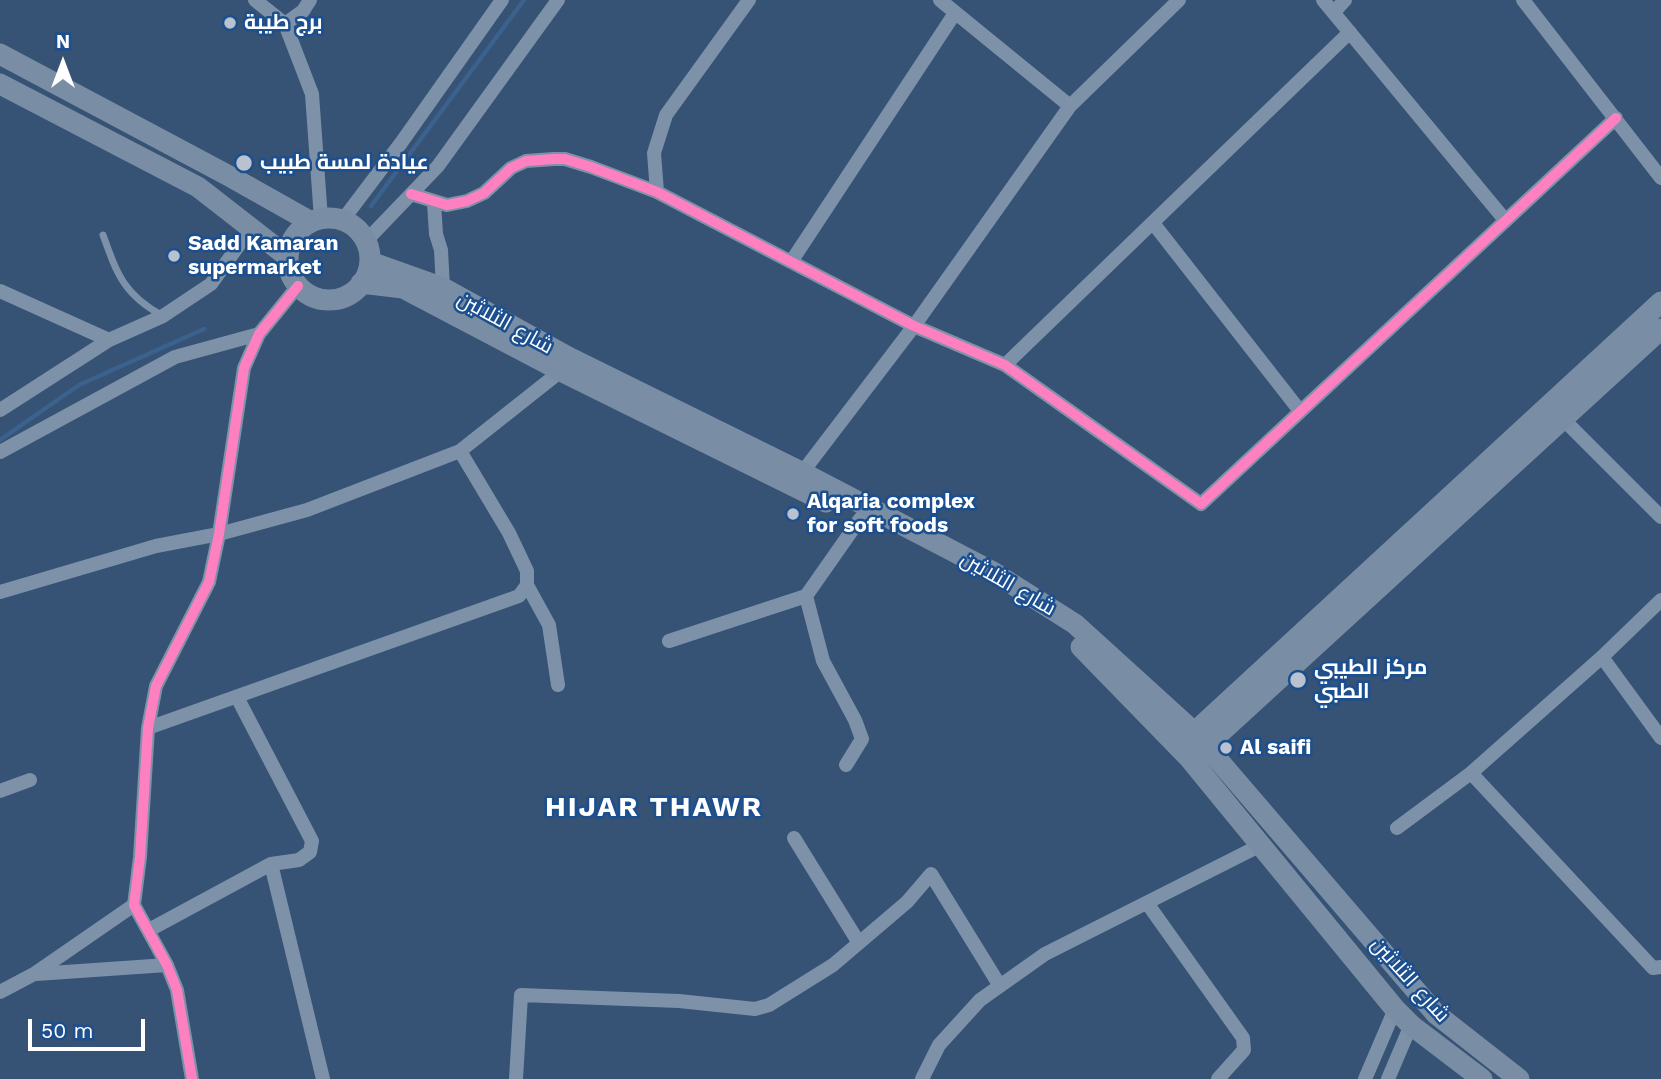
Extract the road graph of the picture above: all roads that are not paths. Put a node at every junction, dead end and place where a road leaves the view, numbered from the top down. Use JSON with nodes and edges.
{"nodes":[{"id":1,"x":255,"y":0,"type":"edge"},
{"id":2,"x":310,"y":0,"type":"edge"},
{"id":3,"x":502,"y":0,"type":"edge"},
{"id":4,"x":558,"y":0,"type":"edge"},
{"id":5,"x":749,"y":0,"type":"edge"},
{"id":6,"x":940,"y":0,"type":"edge"},
{"id":7,"x":1179,"y":0,"type":"edge"},
{"id":8,"x":1323,"y":0,"type":"edge"},
{"id":9,"x":1345,"y":0,"type":"edge"},
{"id":10,"x":1523,"y":0,"type":"edge"},
{"id":11,"x":1334,"y":12,"type":"junction"},
{"id":12,"x":955,"y":13,"type":"junction"},
{"id":13,"x":285,"y":24,"type":"junction"},
{"id":14,"x":1350,"y":32,"type":"junction"},
{"id":15,"x":0,"y":54,"type":"edge"},
{"id":16,"x":0,"y":85,"type":"edge"},
{"id":17,"x":1070,"y":106,"type":"junction"},
{"id":18,"x":1616,"y":118,"type":"junction"},
{"id":19,"x":1661,"y":178,"type":"edge"},
{"id":20,"x":657,"y":192,"type":"junction"},
{"id":21,"x":411,"y":194,"type":"junction"},
{"id":22,"x":434,"y":203,"type":"junction"},
{"id":23,"x":1505,"y":220,"type":"junction"},
{"id":24,"x":325,"y":221,"type":"junction"},
{"id":25,"x":1153,"y":223,"type":"junction"},
{"id":26,"x":251,"y":228,"type":"junction"},
{"id":27,"x":103,"y":235,"type":"dead end"},
{"id":28,"x":368,"y":252,"type":"junction"},
{"id":29,"x":288,"y":257,"type":"junction"},
{"id":30,"x":791,"y":262,"type":"junction"},
{"id":31,"x":361,"y":283,"type":"junction"},
{"id":32,"x":298,"y":286,"type":"junction"},
{"id":33,"x":443,"y":288,"type":"junction"},
{"id":34,"x":0,"y":292,"type":"edge"},
{"id":35,"x":1661,"y":302,"type":"edge"},
{"id":36,"x":163,"y":316,"type":"junction"},
{"id":37,"x":914,"y":326,"type":"junction"},
{"id":38,"x":1661,"y":329,"type":"edge"},
{"id":39,"x":259,"y":334,"type":"junction"},
{"id":40,"x":109,"y":340,"type":"junction"},
{"id":41,"x":1005,"y":365,"type":"junction"},
{"id":42,"x":561,"y":371,"type":"junction"},
{"id":43,"x":0,"y":410,"type":"edge"},
{"id":44,"x":1300,"y":411,"type":"junction"},
{"id":45,"x":1555,"y":412,"type":"junction"},
{"id":46,"x":460,"y":451,"type":"junction"},
{"id":47,"x":0,"y":452,"type":"edge"},
{"id":48,"x":798,"y":479,"type":"junction"},
{"id":49,"x":1661,"y":517,"type":"edge"},
{"id":50,"x":860,"y":519,"type":"junction"},
{"id":51,"x":219,"y":534,"type":"junction"},
{"id":52,"x":527,"y":585,"type":"junction"},
{"id":53,"x":0,"y":592,"type":"edge"},
{"id":54,"x":806,"y":596,"type":"junction"},
{"id":55,"x":1661,"y":600,"type":"edge"},
{"id":56,"x":669,"y":641,"type":"dead end"},
{"id":57,"x":1602,"y":657,"type":"junction"},
{"id":58,"x":558,"y":685,"type":"dead end"},
{"id":59,"x":237,"y":697,"type":"junction"},
{"id":60,"x":148,"y":728,"type":"junction"},
{"id":61,"x":1661,"y":738,"type":"edge"},
{"id":62,"x":1192,"y":746,"type":"junction"},
{"id":63,"x":846,"y":765,"type":"dead end"},
{"id":64,"x":1471,"y":774,"type":"junction"},
{"id":65,"x":30,"y":780,"type":"dead end"},
{"id":66,"x":0,"y":791,"type":"edge"},
{"id":67,"x":1397,"y":828,"type":"dead end"},
{"id":68,"x":794,"y":838,"type":"dead end"},
{"id":69,"x":1259,"y":846,"type":"junction"},
{"id":70,"x":271,"y":864,"type":"junction"},
{"id":71,"x":1147,"y":902,"type":"junction"},
{"id":72,"x":134,"y":905,"type":"junction"},
{"id":73,"x":149,"y":930,"type":"junction"},
{"id":74,"x":859,"y":943,"type":"junction"},
{"id":75,"x":167,"y":965,"type":"junction"},
{"id":76,"x":1661,"y":967,"type":"edge"},
{"id":77,"x":34,"y":974,"type":"junction"},
{"id":78,"x":1000,"y":986,"type":"junction"},
{"id":79,"x":0,"y":992,"type":"edge"},
{"id":80,"x":1395,"y":1009,"type":"junction"},
{"id":81,"x":1411,"y":1025,"type":"junction"},
{"id":82,"x":192,"y":1079,"type":"edge"},
{"id":83,"x":323,"y":1079,"type":"edge"},
{"id":84,"x":516,"y":1079,"type":"edge"},
{"id":85,"x":922,"y":1079,"type":"edge"},
{"id":86,"x":1218,"y":1079,"type":"edge"},
{"id":87,"x":1365,"y":1079,"type":"edge"},
{"id":88,"x":1388,"y":1079,"type":"edge"},
{"id":89,"x":1482,"y":1079,"type":"edge"},
{"id":90,"x":1519,"y":1079,"type":"edge"}],
"edges":[{"from":1,"to":13,"type":"street"},
{"from":2,"to":13,"type":"street"},
{"from":3,"to":24,"type":"street"},
{"from":4,"to":21,"type":"street"},
{"from":5,"to":20,"type":"street"},
{"from":6,"to":12,"type":"street"},
{"from":7,"to":17,"type":"street"},
{"from":8,"to":11,"type":"street"},
{"from":9,"to":11,"type":"street"},
{"from":10,"to":18,"type":"street"},
{"from":11,"to":14,"type":"street"},
{"from":12,"to":17,"type":"street"},
{"from":12,"to":30,"type":"street"},
{"from":13,"to":24,"type":"street"},
{"from":14,"to":23,"type":"street"},
{"from":14,"to":25,"type":"street"},
{"from":15,"to":24,"type":"main road"},
{"from":16,"to":26,"type":"main road"},
{"from":17,"to":37,"type":"street"},
{"from":18,"to":19,"type":"street"},
{"from":18,"to":23,"type":"street"},
{"from":20,"to":22,"type":"street"},
{"from":20,"to":30,"type":"street"},
{"from":21,"to":22,"type":"street"},
{"from":21,"to":28,"type":"street"},
{"from":22,"to":33,"type":"street"},
{"from":23,"to":44,"type":"street"},
{"from":24,"to":28,"type":"main road"},
{"from":24,"to":29,"type":"main road"},
{"from":25,"to":41,"type":"street"},
{"from":25,"to":44,"type":"street"},
{"from":26,"to":29,"type":"main road"},
{"from":26,"to":36,"type":"street"},
{"from":27,"to":36,"type":"lane"},
{"from":28,"to":31,"type":"main road"},
{"from":28,"to":33,"type":"main road","name":"شارع الثلاثين"},
{"from":29,"to":32,"type":"main road"},
{"from":30,"to":37,"type":"street"},
{"from":31,"to":32,"type":"main road"},
{"from":31,"to":42,"type":"main road","name":"شارع الثلاثين"},
{"from":32,"to":39,"type":"street"},
{"from":33,"to":48,"type":"main road","name":"شارع الثلاثين"},
{"from":34,"to":40,"type":"street"},
{"from":35,"to":45,"type":"main road"},
{"from":36,"to":40,"type":"street"},
{"from":37,"to":41,"type":"street"},
{"from":37,"to":48,"type":"street"},
{"from":38,"to":45,"type":"main road"},
{"from":39,"to":47,"type":"street"},
{"from":39,"to":51,"type":"street"},
{"from":40,"to":43,"type":"street"},
{"from":41,"to":44,"type":"street"},
{"from":42,"to":46,"type":"street"},
{"from":42,"to":48,"type":"main road","name":"شارع الثلاثين"},
{"from":45,"to":49,"type":"street"},
{"from":45,"to":62,"type":"main road"},
{"from":46,"to":51,"type":"street"},
{"from":46,"to":52,"type":"street"},
{"from":48,"to":50,"type":"main road","name":"شارع الثلاثين"},
{"from":48,"to":62,"type":"main road","name":"شارع الثلاثين"},
{"from":50,"to":54,"type":"street"},
{"from":50,"to":62,"type":"main road","name":"شارع الثلاثين"},
{"from":51,"to":53,"type":"street"},
{"from":51,"to":60,"type":"street"},
{"from":52,"to":58,"type":"street"},
{"from":52,"to":59,"type":"street"},
{"from":54,"to":56,"type":"street"},
{"from":54,"to":63,"type":"street"},
{"from":55,"to":57,"type":"street"},
{"from":57,"to":61,"type":"street"},
{"from":57,"to":64,"type":"street"},
{"from":59,"to":60,"type":"street"},
{"from":59,"to":70,"type":"street"},
{"from":60,"to":72,"type":"street"},
{"from":62,"to":69,"type":"main road","name":"شارع الثلاثين"},
{"from":62,"to":90,"type":"main road","name":"شارع الثلاثين"},
{"from":64,"to":67,"type":"street"},
{"from":64,"to":76,"type":"street"},
{"from":65,"to":66,"type":"street"},
{"from":68,"to":74,"type":"street"},
{"from":69,"to":71,"type":"street"},
{"from":69,"to":80,"type":"main road","name":"شارع الثلاثين"},
{"from":70,"to":73,"type":"street"},
{"from":70,"to":83,"type":"street"},
{"from":71,"to":78,"type":"street"},
{"from":71,"to":86,"type":"street"},
{"from":72,"to":73,"type":"street"},
{"from":72,"to":77,"type":"street"},
{"from":73,"to":75,"type":"street"},
{"from":74,"to":78,"type":"street"},
{"from":74,"to":84,"type":"street"},
{"from":75,"to":77,"type":"street"},
{"from":75,"to":82,"type":"street"},
{"from":77,"to":79,"type":"street"},
{"from":78,"to":85,"type":"street"},
{"from":80,"to":81,"type":"main road","name":"شارع الثلاثين"},
{"from":80,"to":87,"type":"street"},
{"from":81,"to":88,"type":"street"},
{"from":81,"to":89,"type":"main road","name":"شارع الثلاثين"}]}
